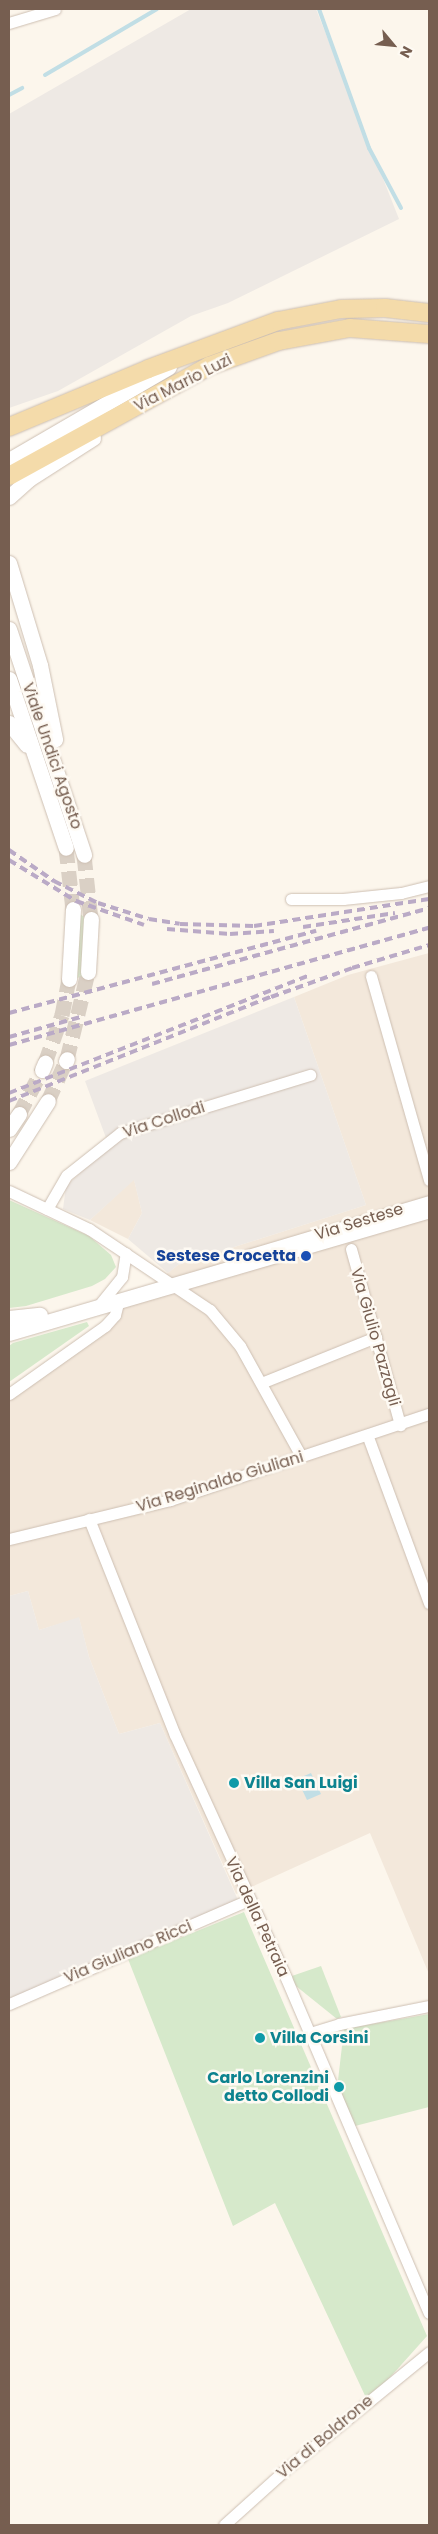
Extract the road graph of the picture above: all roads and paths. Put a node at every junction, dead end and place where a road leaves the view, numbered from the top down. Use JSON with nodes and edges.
{"nodes":[{"id":1,"x":55,"y":9,"type":"edge"},
{"id":2,"x":9,"y":23,"type":"edge"},
{"id":3,"x":429,"y":313,"type":"edge"},
{"id":4,"x":429,"y":334,"type":"edge"},
{"id":5,"x":194,"y":352,"type":"junction"},
{"id":6,"x":191,"y":376,"type":"junction"},
{"id":7,"x":9,"y":427,"type":"edge"},
{"id":8,"x":9,"y":460,"type":"edge"},
{"id":9,"x":9,"y":476,"type":"edge"},
{"id":10,"x":9,"y":497,"type":"edge"},
{"id":11,"x":9,"y":562,"type":"edge"},
{"id":12,"x":9,"y":629,"type":"edge"},
{"id":13,"x":9,"y":679,"type":"edge"},
{"id":14,"x":9,"y":723,"type":"edge"},
{"id":15,"x":38,"y":760,"type":"junction"},
{"id":16,"x":62,"y":782,"type":"junction"},
{"id":17,"x":66,"y":848,"type":"tunnel mouth"},
{"id":18,"x":84,"y":855,"type":"tunnel mouth"},
{"id":19,"x":429,"y":886,"type":"edge"},
{"id":20,"x":291,"y":900,"type":"dead end"},
{"id":21,"x":73,"y":910,"type":"tunnel mouth"},
{"id":22,"x":91,"y":919,"type":"tunnel mouth"},
{"id":23,"x":88,"y":972,"type":"tunnel mouth"},
{"id":24,"x":371,"y":976,"type":"dead end"},
{"id":25,"x":69,"y":979,"type":"tunnel mouth"},
{"id":26,"x":310,"y":1075,"type":"dead end"},
{"id":27,"x":48,"y":1101,"type":"tunnel mouth"},
{"id":28,"x":19,"y":1114,"type":"tunnel mouth"},
{"id":29,"x":9,"y":1129,"type":"edge"},
{"id":30,"x":9,"y":1162,"type":"edge"},
{"id":31,"x":429,"y":1180,"type":"edge"},
{"id":32,"x":9,"y":1191,"type":"edge"},
{"id":33,"x":429,"y":1201,"type":"edge"},
{"id":34,"x":47,"y":1209,"type":"junction"},
{"id":35,"x":429,"y":1210,"type":"edge"},
{"id":36,"x":351,"y":1249,"type":"dead end"},
{"id":37,"x":126,"y":1253,"type":"junction"},
{"id":38,"x":205,"y":1276,"type":"junction"},
{"id":39,"x":175,"y":1285,"type":"junction"},
{"id":40,"x":119,"y":1299,"type":"junction"},
{"id":41,"x":100,"y":1304,"type":"junction"},
{"id":42,"x":81,"y":1310,"type":"junction"},
{"id":43,"x":9,"y":1318,"type":"edge"},
{"id":44,"x":16,"y":1330,"type":"edge"},
{"id":45,"x":376,"y":1337,"type":"junction"},
{"id":46,"x":9,"y":1339,"type":"edge"},
{"id":47,"x":261,"y":1383,"type":"junction"},
{"id":48,"x":9,"y":1394,"type":"edge"},
{"id":49,"x":429,"y":1414,"type":"edge"},
{"id":50,"x":400,"y":1425,"type":"junction"},
{"id":51,"x":368,"y":1437,"type":"junction"},
{"id":52,"x":301,"y":1456,"type":"junction"},
{"id":53,"x":88,"y":1519,"type":"junction"},
{"id":54,"x":9,"y":1539,"type":"edge"},
{"id":55,"x":429,"y":1603,"type":"edge"},
{"id":56,"x":248,"y":1900,"type":"junction"},
{"id":57,"x":9,"y":2004,"type":"edge"},
{"id":58,"x":429,"y":2006,"type":"edge"},
{"id":59,"x":310,"y":2034,"type":"junction"},
{"id":60,"x":429,"y":2313,"type":"edge"},
{"id":61,"x":429,"y":2352,"type":"edge"},
{"id":62,"x":224,"y":2525,"type":"edge"}],
"edges":[{"from":1,"to":2,"type":"street"},
{"from":3,"to":5,"type":"main road","name":"Via Mario Luzi"},
{"from":4,"to":6,"type":"main road","name":"Via Mario Luzi"},
{"from":5,"to":7,"type":"main road","name":"Via Mario Luzi"},
{"from":5,"to":8,"type":"main road"},
{"from":6,"to":9,"type":"main road","name":"Via Mario Luzi"},
{"from":6,"to":10,"type":"main road"},
{"from":11,"to":16,"type":"main road"},
{"from":12,"to":16,"type":"main road","name":"Viale Undici Agosto"},
{"from":13,"to":15,"type":"main road","name":"Viale Undici Agosto"},
{"from":14,"to":15,"type":"main road"},
{"from":15,"to":17,"type":"main road","name":"Viale Undici Agosto"},
{"from":16,"to":18,"type":"main road","name":"Viale Undici Agosto"},
{"from":19,"to":20,"type":"street"},
{"from":21,"to":25,"type":"main road"},
{"from":22,"to":23,"type":"main road"},
{"from":24,"to":31,"type":"street"},
{"from":26,"to":34,"type":"street","name":"Via Collodi"},
{"from":27,"to":30,"type":"main road"},
{"from":28,"to":29,"type":"main road"},
{"from":32,"to":34,"type":"street"},
{"from":33,"to":38,"type":"street","name":"Via Sestese"},
{"from":34,"to":37,"type":"street"},
{"from":35,"to":38,"type":"main road","name":"Via Sestese"},
{"from":36,"to":45,"type":"street","name":"Via Giulio Pazzagli"},
{"from":37,"to":39,"type":"street"},
{"from":37,"to":41,"type":"street"},
{"from":38,"to":39,"type":"main road","name":"Via Sestese"},
{"from":39,"to":40,"type":"main road","name":"Via Sestese"},
{"from":39,"to":47,"type":"street"},
{"from":40,"to":41,"type":"main road","name":"Via Sestese"},
{"from":40,"to":48,"type":"street"},
{"from":41,"to":42,"type":"main road","name":"Via Sestese"},
{"from":42,"to":43,"type":"main road"},
{"from":42,"to":44,"type":"main road","name":"Via Sestese"},
{"from":44,"to":46,"type":"main road"},
{"from":45,"to":47,"type":"street"},
{"from":45,"to":50,"type":"street","name":"Via Giulio Pazzagli"},
{"from":47,"to":52,"type":"street"},
{"from":49,"to":50,"type":"street","name":"Via Reginaldo Giuliani"},
{"from":50,"to":51,"type":"street","name":"Via Reginaldo Giuliani"},
{"from":51,"to":52,"type":"street","name":"Via Reginaldo Giuliani"},
{"from":51,"to":55,"type":"street"},
{"from":52,"to":53,"type":"street","name":"Via Reginaldo Giuliani"},
{"from":53,"to":54,"type":"street","name":"Via Reginaldo Giuliani"},
{"from":53,"to":56,"type":"street","name":"Via della Petraia"},
{"from":56,"to":57,"type":"street","name":"Via Giuliano Ricci"},
{"from":56,"to":59,"type":"street","name":"Via della Petraia"},
{"from":58,"to":59,"type":"street"},
{"from":59,"to":60,"type":"street","name":"Via della Petraia"},
{"from":61,"to":62,"type":"street","name":"Via di Boldrone"}]}
